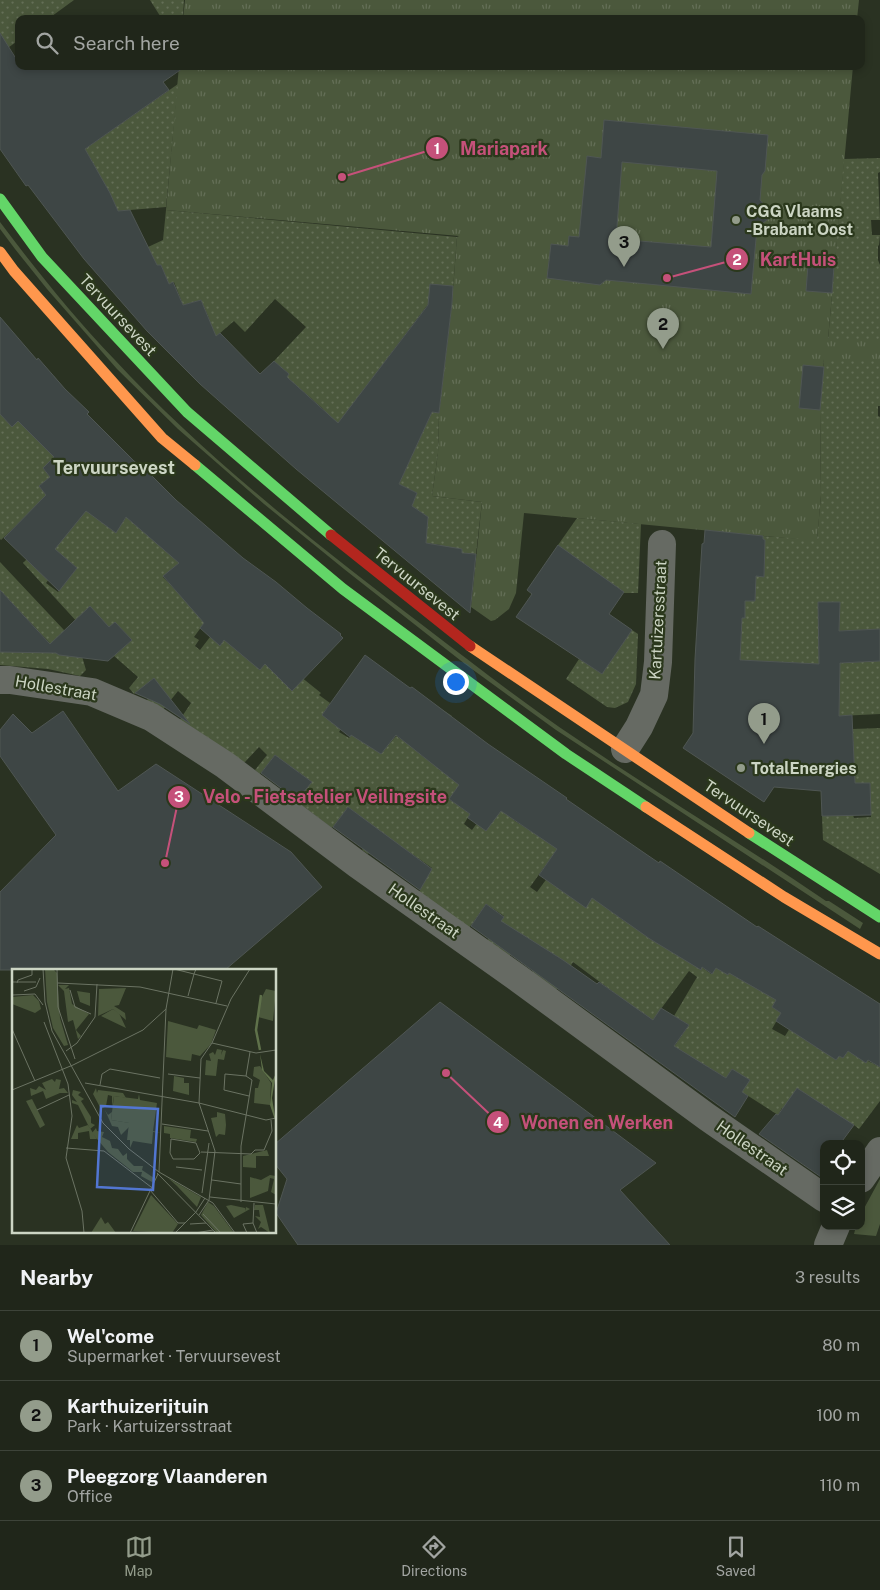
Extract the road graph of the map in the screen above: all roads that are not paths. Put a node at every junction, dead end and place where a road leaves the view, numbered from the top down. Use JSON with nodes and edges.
{"nodes":[{"id":1,"x":0,"y":198,"type":"edge"},
{"id":2,"x":0,"y":252,"type":"edge"},
{"id":3,"x":662,"y":544,"type":"dead end"},
{"id":4,"x":0,"y":680,"type":"edge"},
{"id":5,"x":624,"y":749,"type":"junction"},
{"id":6,"x":880,"y":917,"type":"edge"},
{"id":7,"x":880,"y":954,"type":"edge"},
{"id":8,"x":880,"y":1151,"type":"edge"},
{"id":9,"x":865,"y":1173,"type":"edge"},
{"id":10,"x":820,"y":1195,"type":"edge"},
{"id":11,"x":834,"y":1230,"type":"edge"},
{"id":12,"x":828,"y":1245,"type":"edge"}],
"edges":[{"from":1,"to":5,"type":"main road","name":"Tervuursevest"},
{"from":2,"to":7,"type":"main road"},
{"from":3,"to":5,"type":"street","name":"Kartuizersstraat"},
{"from":4,"to":10,"type":"street","name":"Hollestraat"},
{"from":5,"to":6,"type":"main road","name":"Tervuursevest"},
{"from":8,"to":9,"type":"street"},
{"from":11,"to":12,"type":"street"}]}
